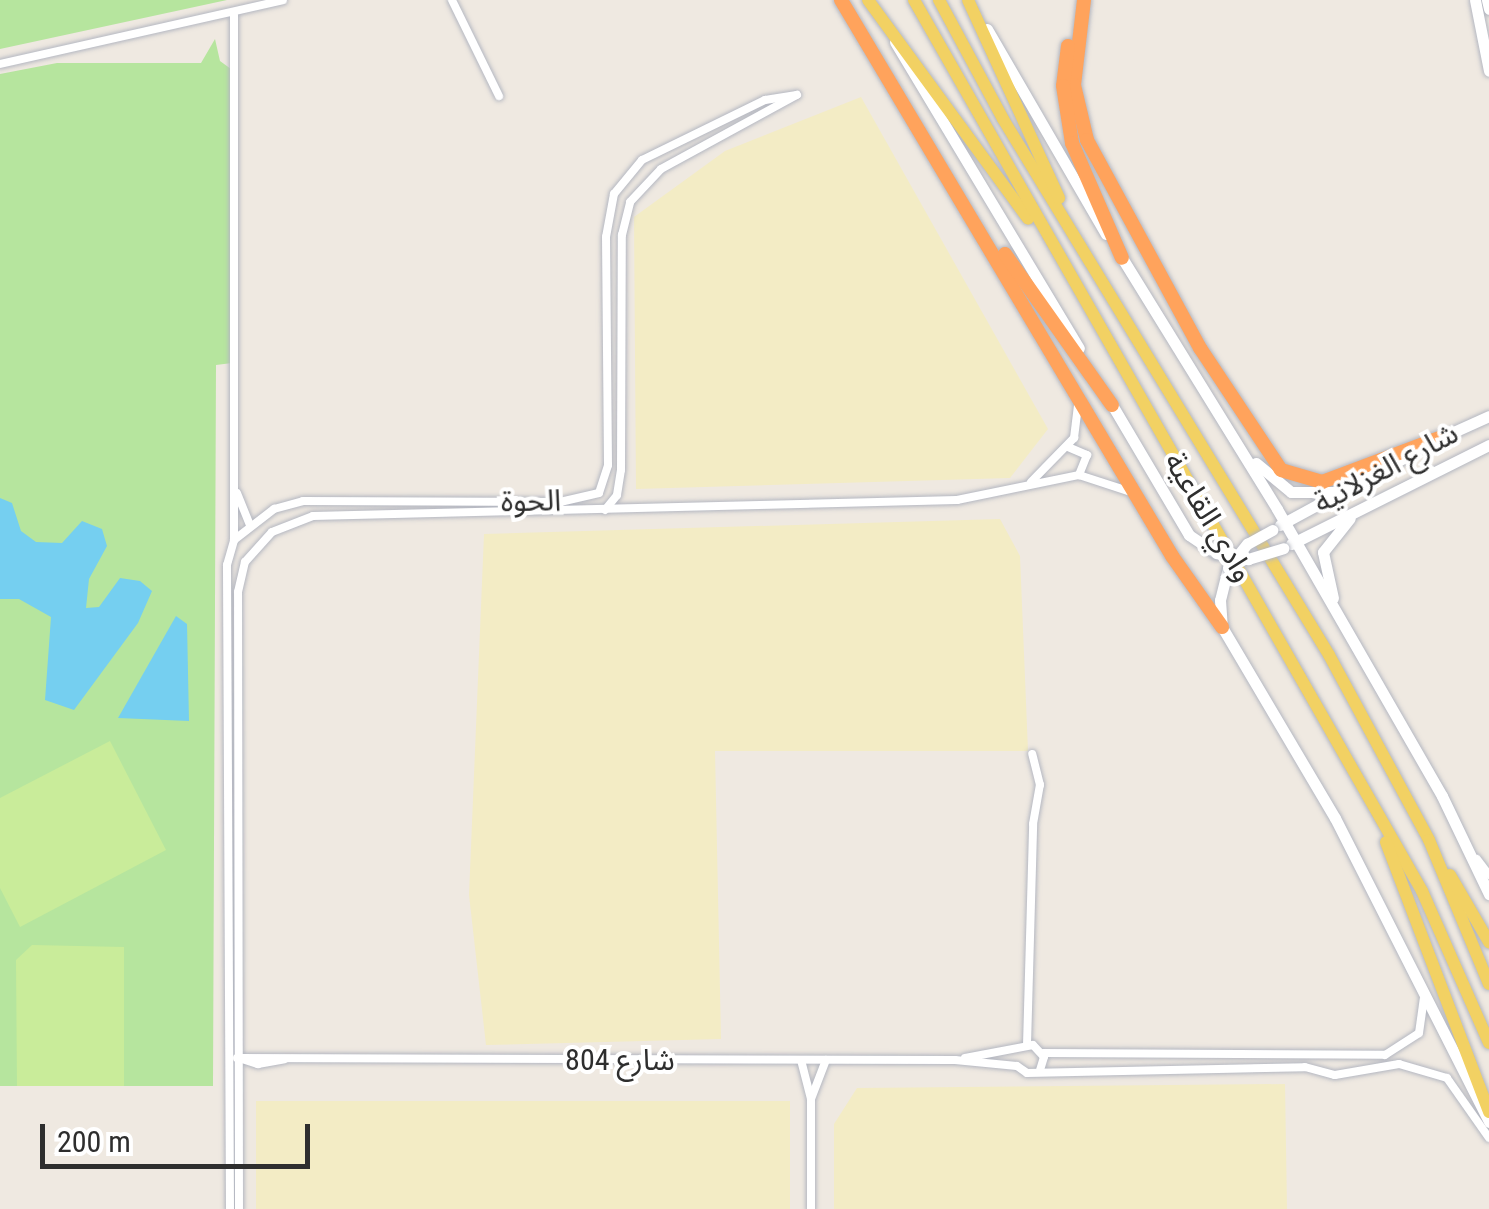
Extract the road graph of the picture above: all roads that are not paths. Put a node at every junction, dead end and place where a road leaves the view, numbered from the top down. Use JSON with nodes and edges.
{"nodes":[{"id":1,"x":283,"y":0,"type":"edge"},
{"id":2,"x":452,"y":0,"type":"edge"},
{"id":3,"x":841,"y":0,"type":"edge"},
{"id":4,"x":868,"y":0,"type":"edge"},
{"id":5,"x":914,"y":0,"type":"edge"},
{"id":6,"x":939,"y":0,"type":"edge"},
{"id":7,"x":970,"y":0,"type":"edge"},
{"id":8,"x":1082,"y":0,"type":"edge"},
{"id":9,"x":1475,"y":0,"type":"edge"},
{"id":10,"x":1487,"y":0,"type":"edge"},
{"id":11,"x":1489,"y":9,"type":"edge"},
{"id":12,"x":234,"y":15,"type":"junction"},
{"id":13,"x":889,"y":29,"type":"junction"},
{"id":14,"x":0,"y":64,"type":"edge"},
{"id":15,"x":1489,"y":71,"type":"edge"},
{"id":16,"x":500,"y":96,"type":"dead end"},
{"id":17,"x":765,"y":100,"type":"junction"},
{"id":18,"x":771,"y":114,"type":"junction"},
{"id":19,"x":983,"y":232,"type":"junction"},
{"id":20,"x":1080,"y":246,"type":"junction"},
{"id":21,"x":1122,"y":258,"type":"junction"},
{"id":22,"x":1058,"y":262,"type":"junction"},
{"id":23,"x":1077,"y":395,"type":"junction"},
{"id":24,"x":1112,"y":404,"type":"junction"},
{"id":25,"x":1489,"y":416,"type":"edge"},
{"id":26,"x":1442,"y":436,"type":"junction"},
{"id":27,"x":1489,"y":445,"type":"edge"},
{"id":28,"x":1240,"y":446,"type":"junction"},
{"id":29,"x":1067,"y":448,"type":"junction"},
{"id":30,"x":1080,"y":475,"type":"junction"},
{"id":31,"x":1028,"y":485,"type":"junction"},
{"id":32,"x":1340,"y":492,"type":"junction"},
{"id":33,"x":238,"y":493,"type":"junction"},
{"id":34,"x":1138,"y":496,"type":"junction"},
{"id":35,"x":592,"y":497,"type":"junction"},
{"id":36,"x":1372,"y":500,"type":"junction"},
{"id":37,"x":605,"y":510,"type":"junction"},
{"id":38,"x":1284,"y":523,"type":"junction"},
{"id":39,"x":250,"y":525,"type":"junction"},
{"id":40,"x":234,"y":540,"type":"junction"},
{"id":41,"x":1289,"y":545,"type":"junction"},
{"id":42,"x":1231,"y":563,"type":"junction"},
{"id":43,"x":1342,"y":626,"type":"junction"},
{"id":44,"x":1222,"y":628,"type":"junction"},
{"id":45,"x":1032,"y":754,"type":"dead end"},
{"id":46,"x":1361,"y":784,"type":"junction"},
{"id":47,"x":1428,"y":840,"type":"junction"},
{"id":48,"x":1466,"y":845,"type":"junction"},
{"id":49,"x":1489,"y":875,"type":"edge"},
{"id":50,"x":1489,"y":894,"type":"edge"},
{"id":51,"x":1489,"y":942,"type":"edge"},
{"id":52,"x":1408,"y":954,"type":"junction"},
{"id":53,"x":1489,"y":984,"type":"edge"},
{"id":54,"x":1030,"y":1027,"type":"junction"},
{"id":55,"x":1489,"y":1043,"type":"edge"},
{"id":56,"x":1024,"y":1047,"type":"junction"},
{"id":57,"x":1040,"y":1050,"type":"junction"},
{"id":58,"x":235,"y":1058,"type":"junction"},
{"id":59,"x":801,"y":1060,"type":"junction"},
{"id":60,"x":826,"y":1060,"type":"junction"},
{"id":61,"x":955,"y":1060,"type":"junction"},
{"id":62,"x":1017,"y":1066,"type":"junction"},
{"id":63,"x":1040,"y":1070,"type":"junction"},
{"id":64,"x":812,"y":1098,"type":"junction"},
{"id":65,"x":1489,"y":1112,"type":"edge"},
{"id":66,"x":1489,"y":1122,"type":"edge"},
{"id":67,"x":1489,"y":1138,"type":"edge"},
{"id":68,"x":230,"y":1209,"type":"edge"},
{"id":69,"x":239,"y":1209,"type":"edge"},
{"id":70,"x":811,"y":1209,"type":"edge"}],
"edges":[{"from":1,"to":12,"type":"street"},
{"from":2,"to":16,"type":"street"},
{"from":3,"to":19,"type":"highway"},
{"from":4,"to":13,"type":"main road"},
{"from":5,"to":22,"type":"main road","name":"وادي القاعية"},
{"from":6,"to":20,"type":"main road","name":"وادي القاعية"},
{"from":7,"to":20,"type":"main road"},
{"from":7,"to":21,"type":"street","name":"وادي القاعية"},
{"from":8,"to":21,"type":"highway"},
{"from":8,"to":26,"type":"highway"},
{"from":9,"to":15,"type":"street"},
{"from":10,"to":11,"type":"street"},
{"from":12,"to":14,"type":"street"},
{"from":12,"to":33,"type":"street"},
{"from":13,"to":22,"type":"main road"},
{"from":13,"to":24,"type":"street","name":"وادي القاعية"},
{"from":17,"to":18,"type":"street"},
{"from":17,"to":18,"type":"street"},
{"from":17,"to":35,"type":"street","name":"الحوة"},
{"from":18,"to":37,"type":"street","name":"الحوة"},
{"from":19,"to":23,"type":"highway"},
{"from":19,"to":24,"type":"highway"},
{"from":20,"to":47,"type":"main road","name":"وادي القاعية"},
{"from":21,"to":28,"type":"street","name":"وادي القاعية"},
{"from":22,"to":46,"type":"main road","name":"وادي القاعية"},
{"from":23,"to":29,"type":"street"},
{"from":23,"to":34,"type":"highway"},
{"from":24,"to":42,"type":"street","name":"وادي القاعية","bridge":true},
{"from":25,"to":26,"type":"street","name":"شارع الغزلانية"},
{"from":26,"to":32,"type":"street","name":"شارع الغزلانية"},
{"from":27,"to":36,"type":"street","name":"شارع الغزلانية"},
{"from":28,"to":32,"type":"street"},
{"from":28,"to":38,"type":"street","name":"وادي القاعية"},
{"from":29,"to":30,"type":"street"},
{"from":29,"to":31,"type":"street"},
{"from":30,"to":31,"type":"street","name":"الحوة"},
{"from":30,"to":34,"type":"street","name":"الحوة"},
{"from":31,"to":37,"type":"street","name":"الحوة"},
{"from":32,"to":38,"type":"street","name":"شارع الغزلانية"},
{"from":33,"to":39,"type":"street"},
{"from":33,"to":40,"type":"street"},
{"from":34,"to":44,"type":"highway"},
{"from":35,"to":37,"type":"street"},
{"from":35,"to":39,"type":"street","name":"الحوة"},
{"from":36,"to":41,"type":"street","name":"شارع الغزلانية"},
{"from":36,"to":43,"type":"street"},
{"from":37,"to":58,"type":"street","name":"الحوة"},
{"from":38,"to":41,"type":"street","name":"وادي القاعية"},
{"from":38,"to":42,"type":"street","name":"شارع الغزلانية","bridge":true},
{"from":39,"to":40,"type":"street","name":"الحوة"},
{"from":40,"to":58,"type":"street","name":"الحوة"},
{"from":41,"to":42,"type":"street","name":"شارع الغزلانية","bridge":true},
{"from":41,"to":43,"type":"street","name":"وادي القاعية"},
{"from":42,"to":44,"type":"street"},
{"from":43,"to":48,"type":"street","name":"وادي القاعية"},
{"from":44,"to":52,"type":"street","name":"وادي القاعية"},
{"from":45,"to":54,"type":"street"},
{"from":46,"to":55,"type":"main road","name":"وادي القاعية"},
{"from":46,"to":65,"type":"main road"},
{"from":47,"to":51,"type":"main road"},
{"from":47,"to":53,"type":"main road","name":"وادي القاعية"},
{"from":48,"to":49,"type":"street","name":"وادي القاعية"},
{"from":48,"to":50,"type":"street","name":"وادي القاعية"},
{"from":52,"to":57,"type":"street"},
{"from":52,"to":66,"type":"street","name":"وادي القاعية"},
{"from":54,"to":56,"type":"street"},
{"from":54,"to":57,"type":"street"},
{"from":56,"to":57,"type":"street"},
{"from":56,"to":61,"type":"street","name":"شارع 804"},
{"from":56,"to":62,"type":"street"},
{"from":57,"to":63,"type":"street"},
{"from":58,"to":59,"type":"street","name":"شارع 804"},
{"from":58,"to":68,"type":"street","name":"الحوة"},
{"from":58,"to":69,"type":"street","name":"الحوة"},
{"from":59,"to":60,"type":"street","name":"شارع 804"},
{"from":59,"to":64,"type":"street"},
{"from":60,"to":61,"type":"street","name":"شارع 804"},
{"from":60,"to":64,"type":"street"},
{"from":61,"to":62,"type":"street","name":"شارع 804"},
{"from":62,"to":63,"type":"street","name":"شارع 804"},
{"from":63,"to":67,"type":"street"},
{"from":64,"to":70,"type":"street"}]}
